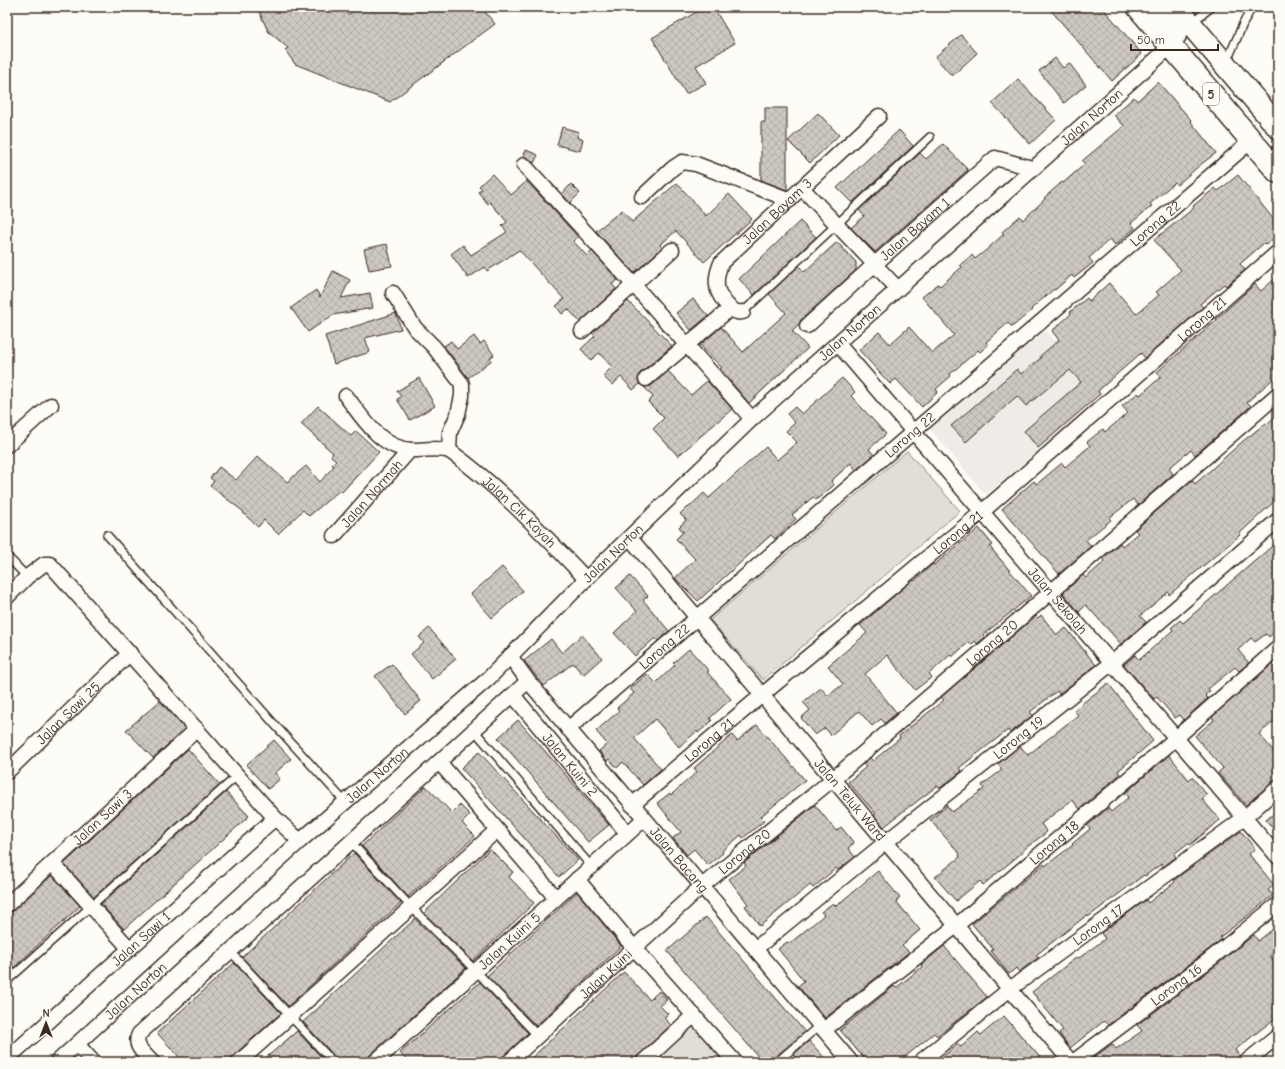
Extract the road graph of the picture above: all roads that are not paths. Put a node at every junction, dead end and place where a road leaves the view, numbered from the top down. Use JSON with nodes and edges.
{"nodes":[{"id":1,"x":1138,"y":7,"type":"edge"},
{"id":2,"x":1159,"y":7,"type":"edge"},
{"id":3,"x":1176,"y":7,"type":"edge"},
{"id":4,"x":1212,"y":7,"type":"edge"},
{"id":5,"x":1252,"y":7,"type":"edge"},
{"id":6,"x":1190,"y":24,"type":"junction"},
{"id":7,"x":1171,"y":46,"type":"junction"},
{"id":8,"x":1226,"y":65,"type":"junction"},
{"id":9,"x":880,"y":116,"type":"dead end"},
{"id":10,"x":1272,"y":120,"type":"edge"},
{"id":11,"x":930,"y":138,"type":"dead end"},
{"id":12,"x":1252,"y":141,"type":"junction"},
{"id":13,"x":524,"y":165,"type":"dead end"},
{"id":14,"x":1032,"y":168,"type":"junction"},
{"id":15,"x":1278,"y":172,"type":"edge"},
{"id":16,"x":803,"y":189,"type":"junction"},
{"id":17,"x":642,"y":197,"type":"dead end"},
{"id":18,"x":790,"y":200,"type":"junction"},
{"id":19,"x":837,"y":225,"type":"junction"},
{"id":20,"x":672,"y":250,"type":"dead end"},
{"id":21,"x":1278,"y":252,"type":"edge"},
{"id":22,"x":875,"y":264,"type":"junction"},
{"id":23,"x":634,"y":285,"type":"junction"},
{"id":24,"x":898,"y":289,"type":"junction"},
{"id":25,"x":393,"y":293,"type":"dead end"},
{"id":26,"x":737,"y":310,"type":"junction"},
{"id":27,"x":807,"y":326,"type":"dead end"},
{"id":28,"x":582,"y":331,"type":"dead end"},
{"id":29,"x":687,"y":344,"type":"junction"},
{"id":30,"x":838,"y":344,"type":"junction"},
{"id":31,"x":646,"y":379,"type":"dead end"},
{"id":32,"x":1278,"y":394,"type":"edge"},
{"id":33,"x":346,"y":396,"type":"dead end"},
{"id":34,"x":51,"y":405,"type":"dead end"},
{"id":35,"x":752,"y":419,"type":"junction"},
{"id":36,"x":913,"y":432,"type":"junction"},
{"id":37,"x":7,"y":445,"type":"edge"},
{"id":38,"x":410,"y":450,"type":"junction"},
{"id":39,"x":449,"y":450,"type":"junction"},
{"id":40,"x":982,"y":512,"type":"junction"},
{"id":41,"x":1278,"y":520,"type":"edge"},
{"id":42,"x":107,"y":535,"type":"dead end"},
{"id":43,"x":334,"y":536,"type":"dead end"},
{"id":44,"x":630,"y":538,"type":"junction"},
{"id":45,"x":7,"y":556,"type":"edge"},
{"id":46,"x":27,"y":577,"type":"junction"},
{"id":47,"x":586,"y":579,"type":"junction"},
{"id":48,"x":1051,"y":592,"type":"junction"},
{"id":49,"x":7,"y":597,"type":"edge"},
{"id":50,"x":697,"y":618,"type":"junction"},
{"id":51,"x":1278,"y":648,"type":"edge"},
{"id":52,"x":130,"y":653,"type":"junction"},
{"id":53,"x":510,"y":656,"type":"junction"},
{"id":54,"x":1112,"y":663,"type":"junction"},
{"id":55,"x":528,"y":681,"type":"junction"},
{"id":56,"x":513,"y":695,"type":"junction"},
{"id":57,"x":762,"y":695,"type":"junction"},
{"id":58,"x":197,"y":729,"type":"junction"},
{"id":59,"x":568,"y":729,"type":"junction"},
{"id":60,"x":474,"y":730,"type":"junction"},
{"id":61,"x":1176,"y":738,"type":"junction"},
{"id":62,"x":439,"y":762,"type":"junction"},
{"id":63,"x":7,"y":772,"type":"edge"},
{"id":64,"x":238,"y":776,"type":"junction"},
{"id":65,"x":833,"y":779,"type":"junction"},
{"id":66,"x":1278,"y":788,"type":"edge"},
{"id":67,"x":346,"y":802,"type":"junction"},
{"id":68,"x":632,"y":805,"type":"junction"},
{"id":69,"x":275,"y":818,"type":"junction"},
{"id":70,"x":644,"y":818,"type":"junction"},
{"id":71,"x":1244,"y":818,"type":"junction"},
{"id":72,"x":497,"y":830,"type":"junction"},
{"id":73,"x":627,"y":833,"type":"junction"},
{"id":74,"x":300,"y":841,"type":"junction"},
{"id":75,"x":351,"y":842,"type":"junction"},
{"id":76,"x":886,"y":842,"type":"junction"},
{"id":77,"x":1278,"y":857,"type":"edge"},
{"id":78,"x":53,"y":864,"type":"junction"},
{"id":79,"x":591,"y":866,"type":"junction"},
{"id":80,"x":577,"y":879,"type":"junction"},
{"id":81,"x":702,"y":886,"type":"junction"},
{"id":82,"x":556,"y":898,"type":"junction"},
{"id":83,"x":1278,"y":904,"type":"edge"},
{"id":84,"x":7,"y":905,"type":"edge"},
{"id":85,"x":92,"y":907,"type":"junction"},
{"id":86,"x":411,"y":907,"type":"junction"},
{"id":87,"x":956,"y":926,"type":"junction"},
{"id":88,"x":130,"y":948,"type":"junction"},
{"id":89,"x":634,"y":948,"type":"junction"},
{"id":90,"x":755,"y":949,"type":"junction"},
{"id":91,"x":230,"y":951,"type":"junction"},
{"id":92,"x":476,"y":971,"type":"junction"},
{"id":93,"x":7,"y":981,"type":"edge"},
{"id":94,"x":1010,"y":989,"type":"junction"},
{"id":95,"x":291,"y":1015,"type":"junction"},
{"id":96,"x":694,"y":1015,"type":"junction"},
{"id":97,"x":822,"y":1028,"type":"junction"},
{"id":98,"x":538,"y":1036,"type":"junction"},
{"id":99,"x":1278,"y":1036,"type":"edge"},
{"id":100,"x":77,"y":1044,"type":"junction"},
{"id":101,"x":7,"y":1059,"type":"edge"},
{"id":102,"x":379,"y":1061,"type":"edge"},
{"id":103,"x":512,"y":1061,"type":"edge"},
{"id":104,"x":56,"y":1062,"type":"edge"},
{"id":105,"x":93,"y":1062,"type":"edge"},
{"id":106,"x":152,"y":1062,"type":"edge"},
{"id":107,"x":239,"y":1062,"type":"edge"},
{"id":108,"x":334,"y":1062,"type":"edge"},
{"id":109,"x":643,"y":1062,"type":"edge"},
{"id":110,"x":735,"y":1062,"type":"edge"},
{"id":111,"x":777,"y":1062,"type":"edge"},
{"id":112,"x":851,"y":1062,"type":"edge"},
{"id":113,"x":920,"y":1062,"type":"edge"},
{"id":114,"x":1072,"y":1062,"type":"edge"},
{"id":115,"x":1246,"y":1062,"type":"edge"}],
"edges":[{"from":1,"to":7,"type":"highway","number":"5"},
{"from":2,"to":7,"type":"highway"},
{"from":3,"to":6,"type":"highway","number":"5"},
{"from":4,"to":6,"type":"lane"},
{"from":5,"to":8,"type":"lane"},
{"from":6,"to":8,"type":"highway","number":"5"},
{"from":7,"to":10,"type":"highway"},
{"from":7,"to":12,"type":"highway","number":"5"},
{"from":7,"to":14,"type":"street","name":"Jalan Norton"},
{"from":8,"to":10,"type":"highway","number":"5"},
{"from":9,"to":16,"type":"street","name":"Jalan Bayam 3"},
{"from":11,"to":19,"type":"lane"},
{"from":12,"to":15,"type":"highway","number":"5"},
{"from":12,"to":36,"type":"street","name":"Lorong 22"},
{"from":13,"to":23,"type":"street"},
{"from":14,"to":22,"type":"street","name":"Jalan Bayam 1"},
{"from":14,"to":24,"type":"street","name":"Jalan Norton"},
{"from":16,"to":18,"type":"street","name":"Jalan Bayam 3"},
{"from":16,"to":19,"type":"street"},
{"from":17,"to":18,"type":"street"},
{"from":18,"to":26,"type":"street","name":"Jalan Bayam 3"},
{"from":19,"to":22,"type":"street"},
{"from":19,"to":26,"type":"lane"},
{"from":20,"to":23,"type":"street"},
{"from":21,"to":40,"type":"street","name":"Lorong 21"},
{"from":22,"to":24,"type":"street"},
{"from":22,"to":27,"type":"street","name":"Jalan Bayam 1"},
{"from":23,"to":28,"type":"street"},
{"from":23,"to":29,"type":"street"},
{"from":24,"to":30,"type":"street","name":"Jalan Norton"},
{"from":25,"to":39,"type":"street"},
{"from":26,"to":29,"type":"street"},
{"from":29,"to":31,"type":"street"},
{"from":29,"to":35,"type":"street"},
{"from":30,"to":35,"type":"street","name":"Jalan Norton"},
{"from":30,"to":36,"type":"street","name":"Jalan Sekolah"},
{"from":32,"to":48,"type":"street","name":"Lorong 20"},
{"from":33,"to":38,"type":"street"},
{"from":34,"to":37,"type":"street"},
{"from":35,"to":44,"type":"street","name":"Jalan Norton"},
{"from":36,"to":40,"type":"street","name":"Jalan Sekolah"},
{"from":36,"to":50,"type":"street","name":"Lorong 22"},
{"from":38,"to":39,"type":"street"},
{"from":38,"to":43,"type":"street","name":"Jalan Normah"},
{"from":39,"to":47,"type":"street","name":"Jalan Cik Kayah"},
{"from":40,"to":48,"type":"street","name":"Jalan Sekolah"},
{"from":40,"to":57,"type":"street","name":"Lorong 21"},
{"from":41,"to":54,"type":"street","name":"Lorong 19"},
{"from":42,"to":67,"type":"lane"},
{"from":44,"to":47,"type":"street","name":"Jalan Norton"},
{"from":44,"to":50,"type":"street","name":"Jalan Teluk Ward"},
{"from":45,"to":46,"type":"lane"},
{"from":46,"to":49,"type":"street"},
{"from":46,"to":52,"type":"street"},
{"from":47,"to":53,"type":"street","name":"Jalan Norton"},
{"from":48,"to":54,"type":"street","name":"Jalan Sekolah"},
{"from":48,"to":65,"type":"street","name":"Lorong 20"},
{"from":50,"to":57,"type":"street","name":"Jalan Teluk Ward"},
{"from":50,"to":59,"type":"street","name":"Lorong 22"},
{"from":51,"to":61,"type":"street","name":"Lorong 18"},
{"from":52,"to":58,"type":"street"},
{"from":52,"to":63,"type":"street","name":"Jalan Sawi 25"},
{"from":53,"to":55,"type":"street","name":"Jalan Bacang"},
{"from":53,"to":67,"type":"street","name":"Jalan Norton"},
{"from":54,"to":61,"type":"street","name":"Jalan Sekolah"},
{"from":54,"to":76,"type":"street","name":"Lorong 19"},
{"from":55,"to":56,"type":"street"},
{"from":55,"to":59,"type":"street","name":"Jalan Bacang"},
{"from":56,"to":60,"type":"street"},
{"from":56,"to":73,"type":"street","name":"Jalan Kuini 2"},
{"from":57,"to":65,"type":"street","name":"Jalan Teluk Ward"},
{"from":57,"to":68,"type":"street","name":"Lorong 21"},
{"from":58,"to":64,"type":"street"},
{"from":58,"to":78,"type":"street","name":"Jalan Sawi 3"},
{"from":59,"to":68,"type":"street","name":"Jalan Bacang"},
{"from":60,"to":62,"type":"street"},
{"from":60,"to":79,"type":"lane"},
{"from":61,"to":71,"type":"street","name":"Jalan Sekolah"},
{"from":61,"to":87,"type":"street","name":"Lorong 18"},
{"from":62,"to":72,"type":"street"},
{"from":62,"to":75,"type":"street"},
{"from":64,"to":69,"type":"street"},
{"from":64,"to":85,"type":"lane"},
{"from":65,"to":76,"type":"street","name":"Jalan Teluk Ward"},
{"from":65,"to":81,"type":"street","name":"Lorong 20"},
{"from":66,"to":71,"type":"street","name":"Lorong 17"},
{"from":67,"to":74,"type":"street","name":"Jalan Norton"},
{"from":68,"to":70,"type":"street","name":"Jalan Bacang"},
{"from":69,"to":74,"type":"street"},
{"from":69,"to":88,"type":"street","name":"Jalan Sawi 1"},
{"from":70,"to":73,"type":"street","name":"Jalan Kuini 5"},
{"from":70,"to":81,"type":"street","name":"Jalan Bacang"},
{"from":71,"to":77,"type":"street","name":"Jalan Sekolah"},
{"from":71,"to":94,"type":"street","name":"Lorong 17"},
{"from":72,"to":82,"type":"street"},
{"from":72,"to":86,"type":"street"},
{"from":73,"to":79,"type":"street","name":"Jalan Kuini 5"},
{"from":74,"to":100,"type":"street","name":"Jalan Norton"},
{"from":75,"to":86,"type":"lane"},
{"from":75,"to":91,"type":"street"},
{"from":76,"to":87,"type":"street","name":"Jalan Teluk Ward"},
{"from":76,"to":90,"type":"street","name":"Lorong 19"},
{"from":78,"to":84,"type":"street","name":"Jalan Sawi 3"},
{"from":78,"to":85,"type":"street"},
{"from":79,"to":80,"type":"street","name":"Jalan Kuini 5"},
{"from":80,"to":82,"type":"street","name":"Jalan Kuini 5"},
{"from":80,"to":89,"type":"street"},
{"from":81,"to":89,"type":"street","name":"Jalan Kuini"},
{"from":81,"to":90,"type":"street","name":"Jalan Bacang"},
{"from":82,"to":92,"type":"street","name":"Jalan Kuini 5"},
{"from":83,"to":114,"type":"street","name":"Lorong 16"},
{"from":85,"to":88,"type":"street"},
{"from":85,"to":93,"type":"lane"},
{"from":86,"to":92,"type":"lane"},
{"from":86,"to":95,"type":"street"},
{"from":87,"to":94,"type":"street","name":"Jalan Teluk Ward"},
{"from":87,"to":97,"type":"street","name":"Lorong 18"},
{"from":88,"to":101,"type":"street","name":"Jalan Sawi 1"},
{"from":89,"to":96,"type":"street"},
{"from":89,"to":98,"type":"street","name":"Jalan Kuini"},
{"from":90,"to":97,"type":"street","name":"Jalan Bacang"},
{"from":91,"to":95,"type":"lane"},
{"from":91,"to":106,"type":"street"},
{"from":92,"to":98,"type":"lane"},
{"from":92,"to":102,"type":"street","name":"Jalan Kuini 5"},
{"from":94,"to":113,"type":"street","name":"Lorong 17"},
{"from":94,"to":114,"type":"street","name":"Jalan Teluk Ward"},
{"from":95,"to":107,"type":"street"},
{"from":95,"to":108,"type":"lane"},
{"from":96,"to":109,"type":"street"},
{"from":96,"to":110,"type":"street"},
{"from":97,"to":111,"type":"lane"},
{"from":97,"to":112,"type":"street","name":"Jalan Bacang"},
{"from":98,"to":103,"type":"street","name":"Jalan Kuini"},
{"from":99,"to":115,"type":"street"},
{"from":100,"to":104,"type":"street","name":"Jalan Norton"},
{"from":100,"to":105,"type":"street"}]}
